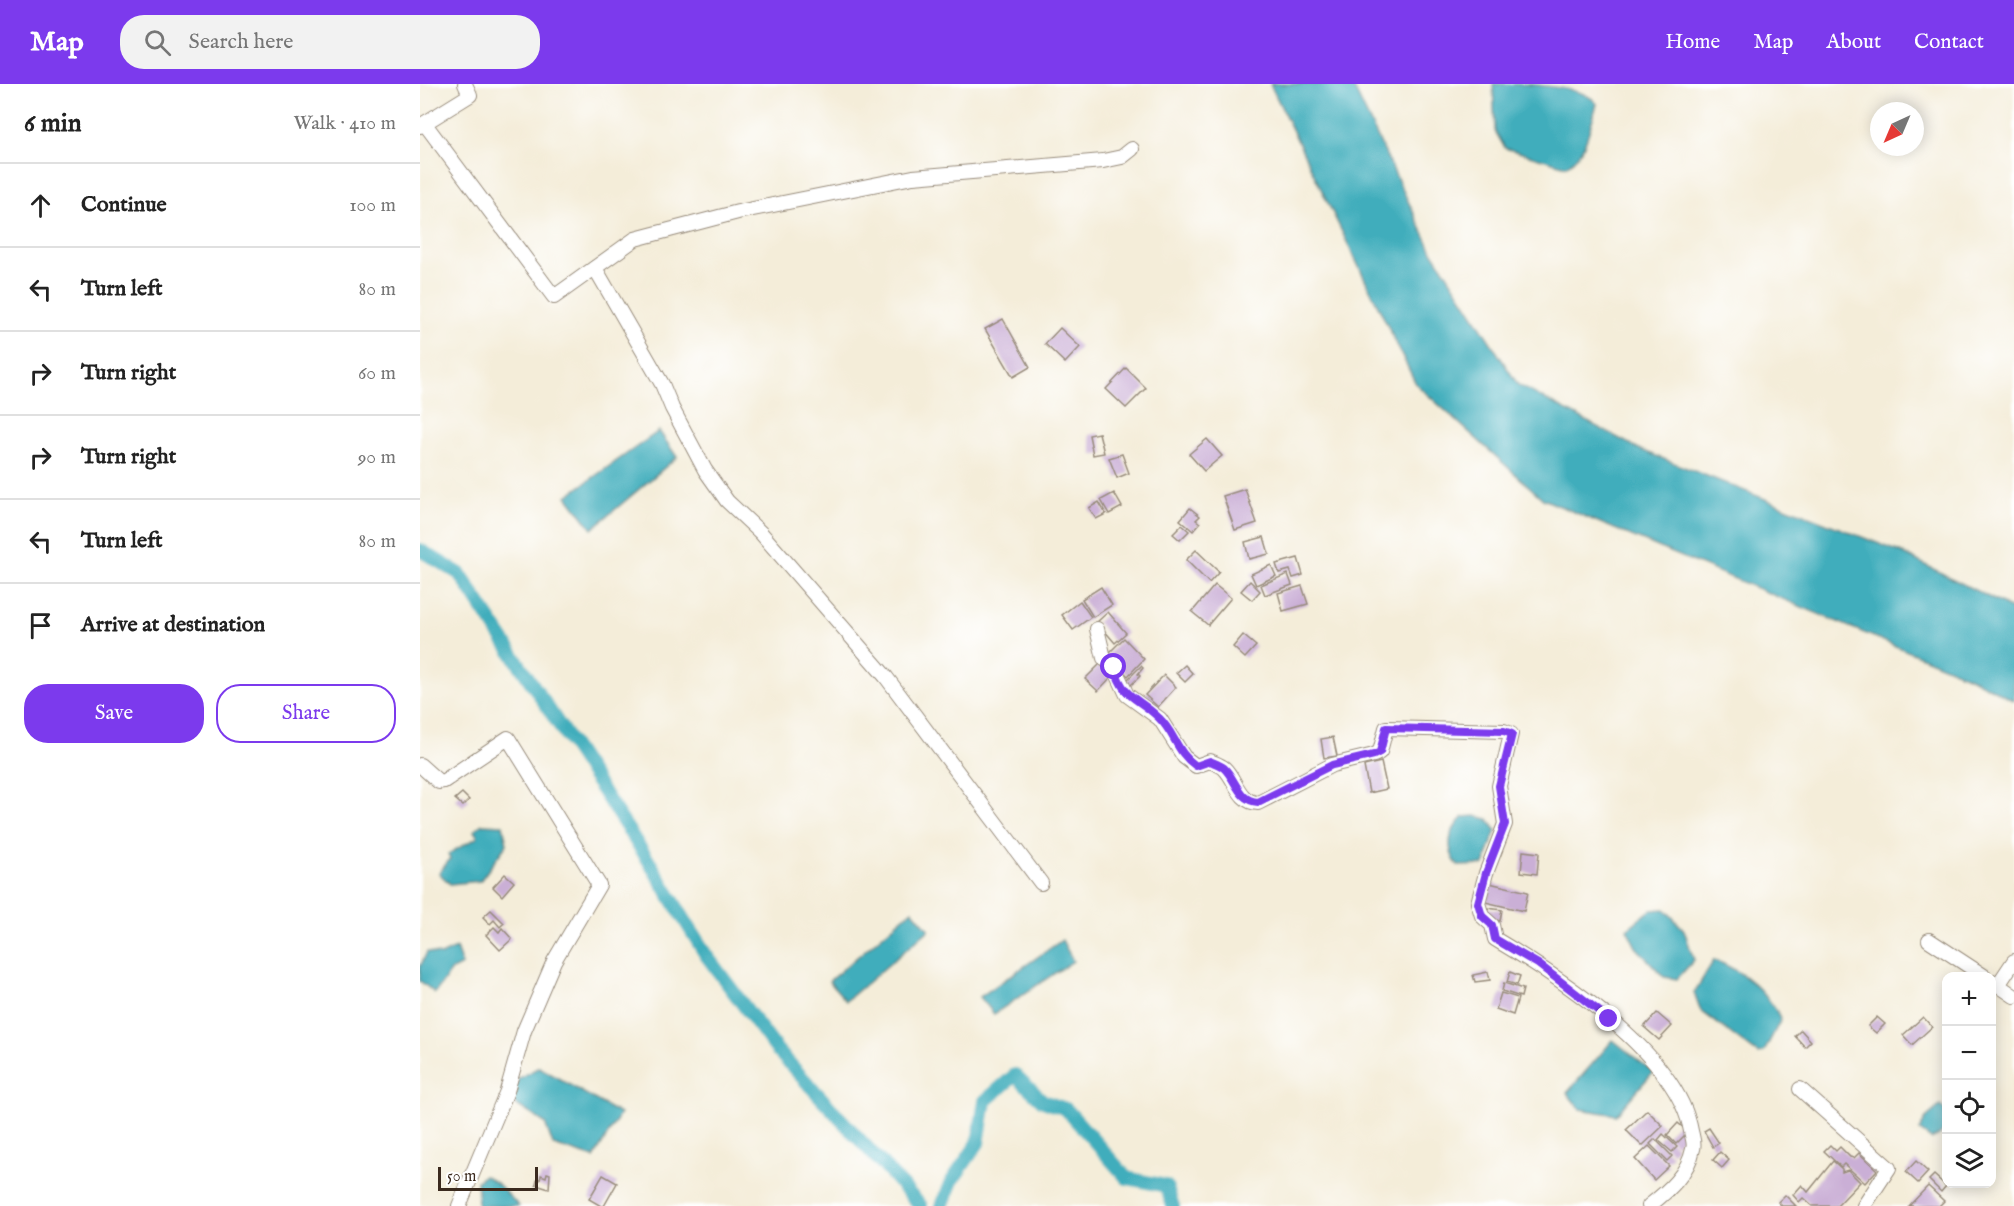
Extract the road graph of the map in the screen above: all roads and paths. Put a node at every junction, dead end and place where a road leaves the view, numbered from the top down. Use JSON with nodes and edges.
{"nodes":[{"id":1,"x":465,"y":84,"type":"edge"},
{"id":2,"x":422,"y":125,"type":"edge"},
{"id":3,"x":1132,"y":149,"type":"dead end"},
{"id":4,"x":595,"y":268,"type":"junction"},
{"id":5,"x":1097,"y":629,"type":"dead end"},
{"id":6,"x":420,"y":765,"type":"edge"},
{"id":7,"x":1041,"y":883,"type":"dead end"},
{"id":8,"x":1929,"y":939,"type":"dead end"},
{"id":9,"x":2014,"y":961,"type":"edge"},
{"id":10,"x":1978,"y":972,"type":"edge"},
{"id":11,"x":1996,"y":982,"type":"edge"},
{"id":12,"x":1996,"y":984,"type":"edge"},
{"id":13,"x":2014,"y":996,"type":"edge"},
{"id":14,"x":1800,"y":1089,"type":"dead end"},
{"id":15,"x":459,"y":1206,"type":"edge"},
{"id":16,"x":1649,"y":1206,"type":"edge"},
{"id":17,"x":1864,"y":1206,"type":"edge"}],
"edges":[{"from":1,"to":2,"type":"street"},
{"from":2,"to":4,"type":"street"},
{"from":3,"to":4,"type":"street"},
{"from":4,"to":7,"type":"street"},
{"from":5,"to":16,"type":"street"},
{"from":6,"to":15,"type":"street"},
{"from":8,"to":10,"type":"street"},
{"from":9,"to":11,"type":"street"},
{"from":12,"to":13,"type":"street"},
{"from":14,"to":17,"type":"street"}]}
